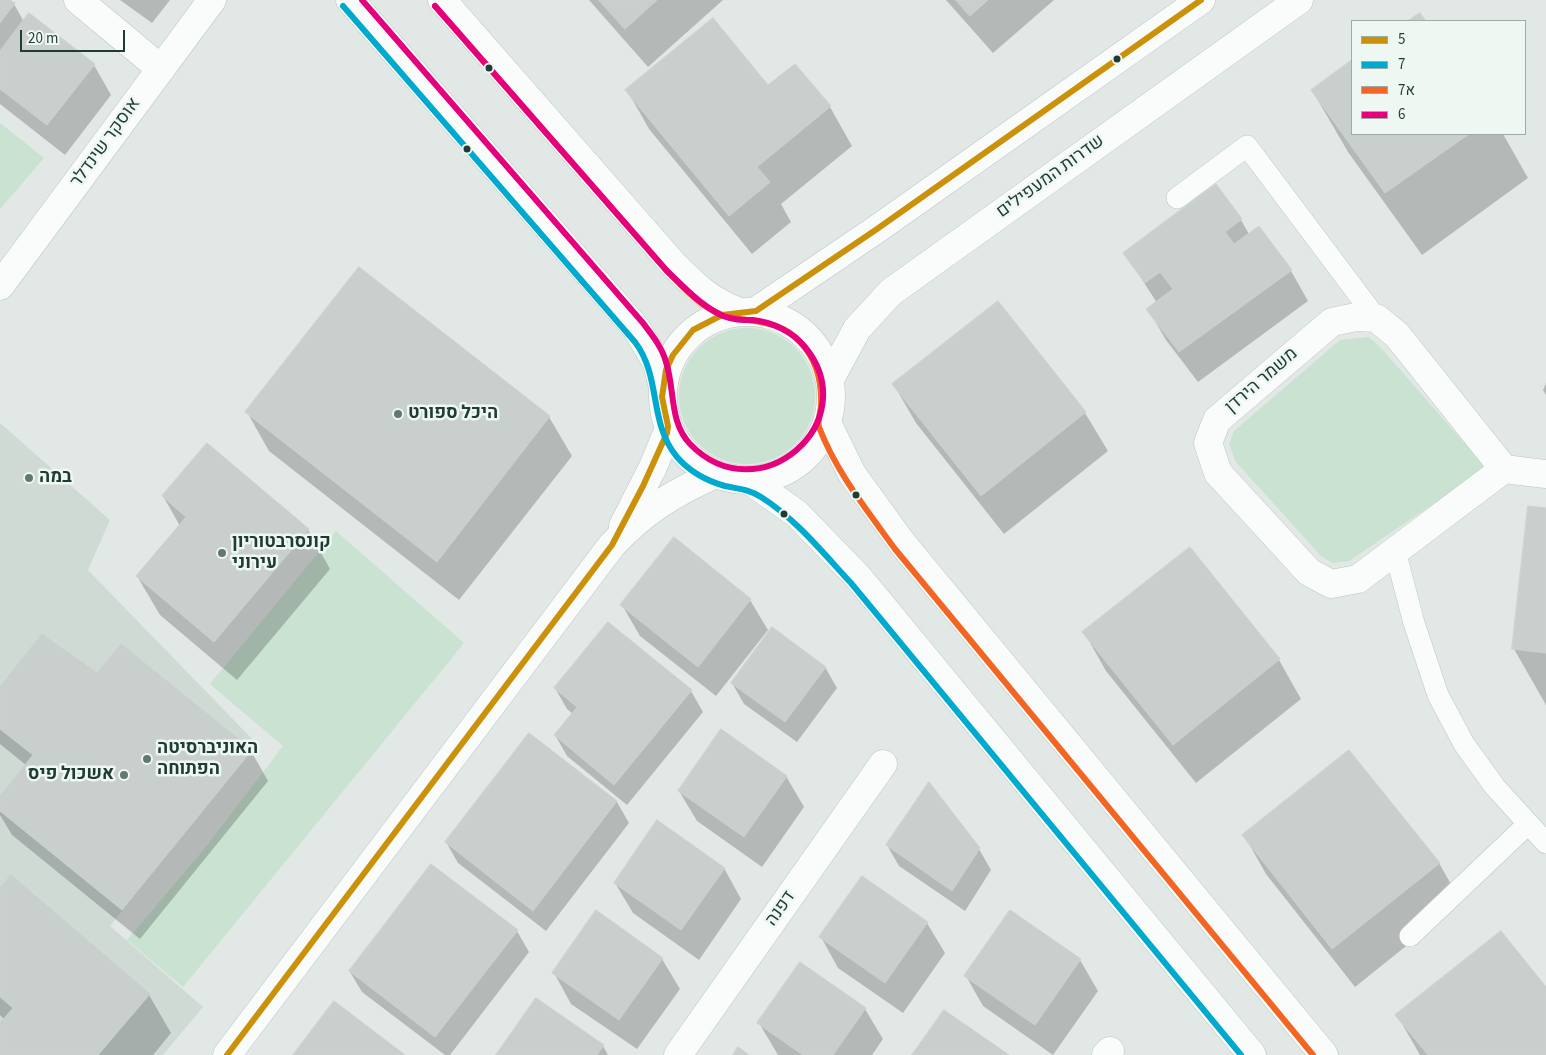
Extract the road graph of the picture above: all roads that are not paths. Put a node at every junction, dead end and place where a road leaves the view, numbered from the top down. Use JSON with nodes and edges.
{"nodes":[{"id":1,"x":78,"y":0,"type":"edge"},
{"id":2,"x":212,"y":0,"type":"edge"},
{"id":3,"x":350,"y":0,"type":"edge"},
{"id":4,"x":442,"y":0,"type":"edge"},
{"id":5,"x":1201,"y":0,"type":"edge"},
{"id":6,"x":1299,"y":0,"type":"edge"},
{"id":7,"x":161,"y":69,"type":"junction"},
{"id":8,"x":1177,"y":198,"type":"dead end"},
{"id":9,"x":0,"y":286,"type":"edge"},
{"id":10,"x":747,"y":312,"type":"junction"},
{"id":11,"x":1376,"y":318,"type":"junction"},
{"id":12,"x":830,"y":379,"type":"junction"},
{"id":13,"x":662,"y":387,"type":"junction"},
{"id":14,"x":827,"y":423,"type":"junction"},
{"id":15,"x":668,"y":428,"type":"junction"},
{"id":16,"x":1504,"y":469,"type":"junction"},
{"id":17,"x":716,"y":474,"type":"junction"},
{"id":18,"x":1546,"y":474,"type":"edge"},
{"id":19,"x":749,"y":480,"type":"junction"},
{"id":20,"x":612,"y":545,"type":"junction"},
{"id":21,"x":1395,"y":551,"type":"junction"},
{"id":22,"x":883,"y":764,"type":"dead end"},
{"id":23,"x":1528,"y":824,"type":"junction"},
{"id":24,"x":1546,"y":844,"type":"edge"},
{"id":25,"x":1410,"y":936,"type":"dead end"},
{"id":26,"x":227,"y":1055,"type":"edge"},
{"id":27,"x":678,"y":1055,"type":"edge"},
{"id":28,"x":1252,"y":1055,"type":"edge"},
{"id":29,"x":1324,"y":1055,"type":"edge"}],
"edges":[{"from":1,"to":7,"type":"street"},
{"from":2,"to":7,"type":"street","name":"אוסקר שינדלר"},
{"from":3,"to":13,"type":"street"},
{"from":4,"to":10,"type":"street"},
{"from":5,"to":10,"type":"street"},
{"from":6,"to":12,"type":"street","name":"שדרות המעפילים"},
{"from":7,"to":9,"type":"street","name":"אוסקר שינדלר"},
{"from":8,"to":11,"type":"lane"},
{"from":10,"to":12,"type":"street"},
{"from":10,"to":13,"type":"street"},
{"from":11,"to":16,"type":"street"},
{"from":11,"to":21,"type":"street","name":"משמר הירדן"},
{"from":12,"to":14,"type":"street"},
{"from":13,"to":15,"type":"street"},
{"from":14,"to":19,"type":"street"},
{"from":14,"to":29,"type":"street"},
{"from":15,"to":17,"type":"street"},
{"from":15,"to":20,"type":"street"},
{"from":16,"to":18,"type":"street"},
{"from":16,"to":21,"type":"street","name":"משמר הירדן"},
{"from":17,"to":19,"type":"street"},
{"from":17,"to":20,"type":"street"},
{"from":19,"to":28,"type":"street"},
{"from":20,"to":26,"type":"street"},
{"from":21,"to":23,"type":"lane"},
{"from":22,"to":27,"type":"street","name":"דפנה"},
{"from":23,"to":24,"type":"lane"},
{"from":23,"to":25,"type":"lane"}]}
